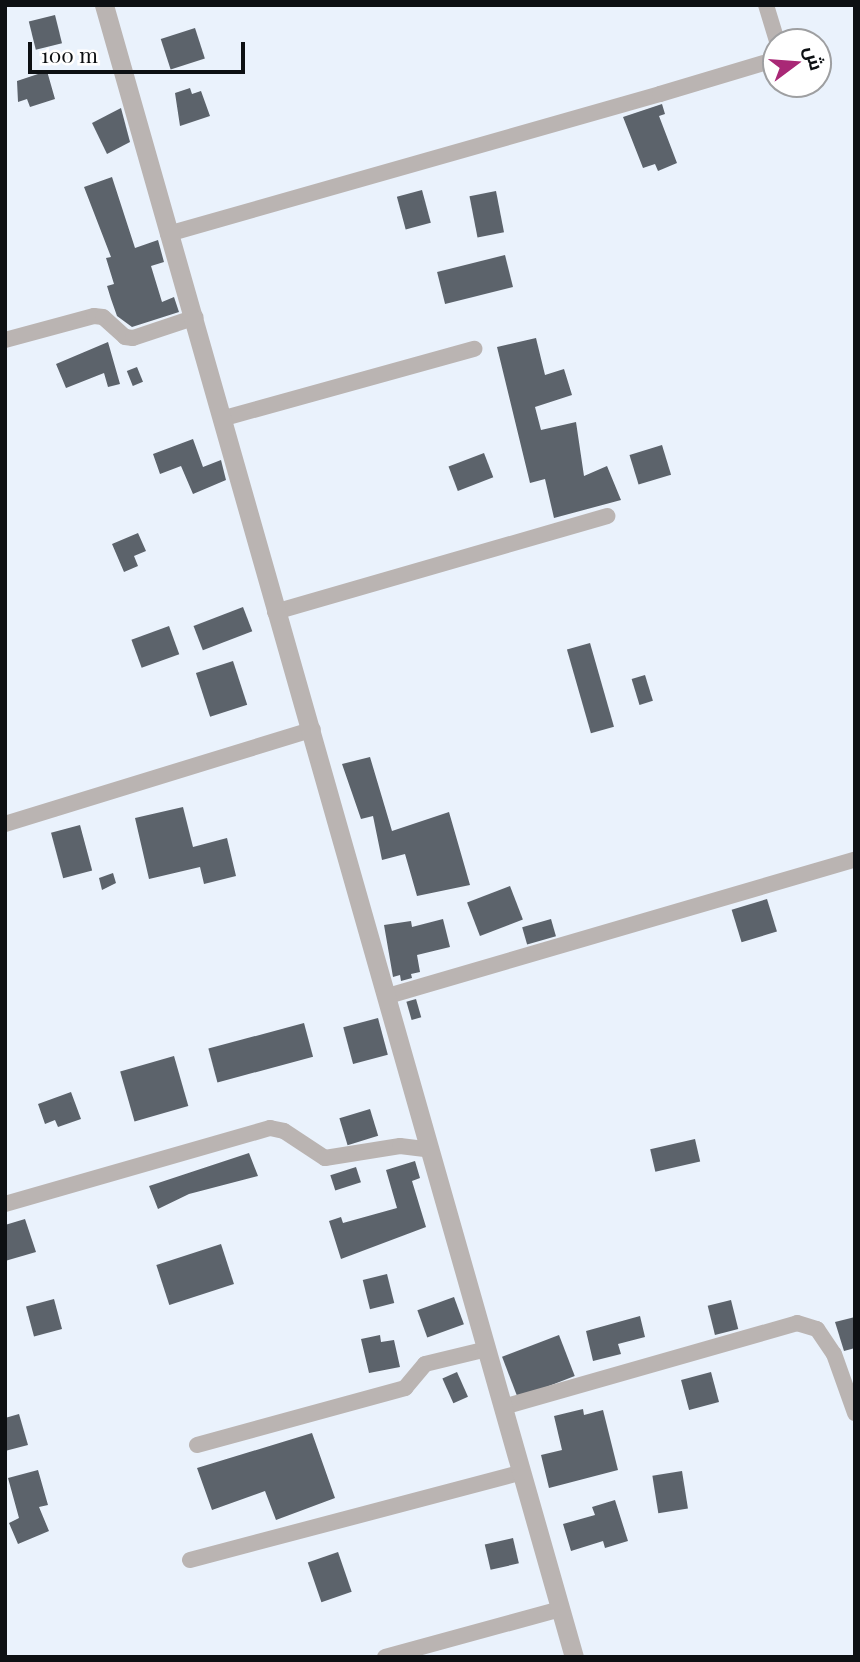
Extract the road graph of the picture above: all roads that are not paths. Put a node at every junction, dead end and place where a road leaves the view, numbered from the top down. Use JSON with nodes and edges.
{"nodes":[{"id":1,"x":104,"y":5,"type":"edge"},
{"id":2,"x":766,"y":5,"type":"edge"},
{"id":3,"x":773,"y":28,"type":"edge"},
{"id":4,"x":762,"y":63,"type":"edge"},
{"id":5,"x":168,"y":234,"type":"junction"},
{"id":6,"x":196,"y":317,"type":"junction"},
{"id":7,"x":5,"y":340,"type":"edge"},
{"id":8,"x":474,"y":349,"type":"dead end"},
{"id":9,"x":221,"y":419,"type":"junction"},
{"id":10,"x":607,"y":516,"type":"dead end"},
{"id":11,"x":275,"y":612,"type":"junction"},
{"id":12,"x":313,"y":729,"type":"junction"},
{"id":13,"x":5,"y":824,"type":"edge"},
{"id":14,"x":855,"y":859,"type":"edge"},
{"id":15,"x":388,"y":996,"type":"junction"},
{"id":16,"x":431,"y":1150,"type":"junction"},
{"id":17,"x":5,"y":1204,"type":"edge"},
{"id":18,"x":486,"y":1349,"type":"junction"},
{"id":19,"x":503,"y":1407,"type":"junction"},
{"id":20,"x":855,"y":1413,"type":"edge"},
{"id":21,"x":197,"y":1445,"type":"dead end"},
{"id":22,"x":522,"y":1472,"type":"junction"},
{"id":23,"x":190,"y":1560,"type":"dead end"},
{"id":24,"x":560,"y":1609,"type":"junction"},
{"id":25,"x":385,"y":1657,"type":"edge"},
{"id":26,"x":574,"y":1657,"type":"edge"}],
"edges":[{"from":1,"to":5,"type":"street"},
{"from":2,"to":3,"type":"street"},
{"from":4,"to":5,"type":"street"},
{"from":5,"to":6,"type":"street"},
{"from":6,"to":7,"type":"street"},
{"from":6,"to":9,"type":"street"},
{"from":8,"to":9,"type":"street"},
{"from":9,"to":11,"type":"street"},
{"from":10,"to":11,"type":"street"},
{"from":11,"to":12,"type":"street"},
{"from":12,"to":13,"type":"street"},
{"from":12,"to":15,"type":"street"},
{"from":14,"to":15,"type":"street"},
{"from":15,"to":16,"type":"street"},
{"from":16,"to":17,"type":"street"},
{"from":16,"to":18,"type":"street"},
{"from":18,"to":19,"type":"street"},
{"from":18,"to":21,"type":"street"},
{"from":19,"to":20,"type":"street"},
{"from":19,"to":22,"type":"street"},
{"from":22,"to":23,"type":"street"},
{"from":22,"to":24,"type":"street"},
{"from":24,"to":25,"type":"street"},
{"from":24,"to":26,"type":"street"}]}
